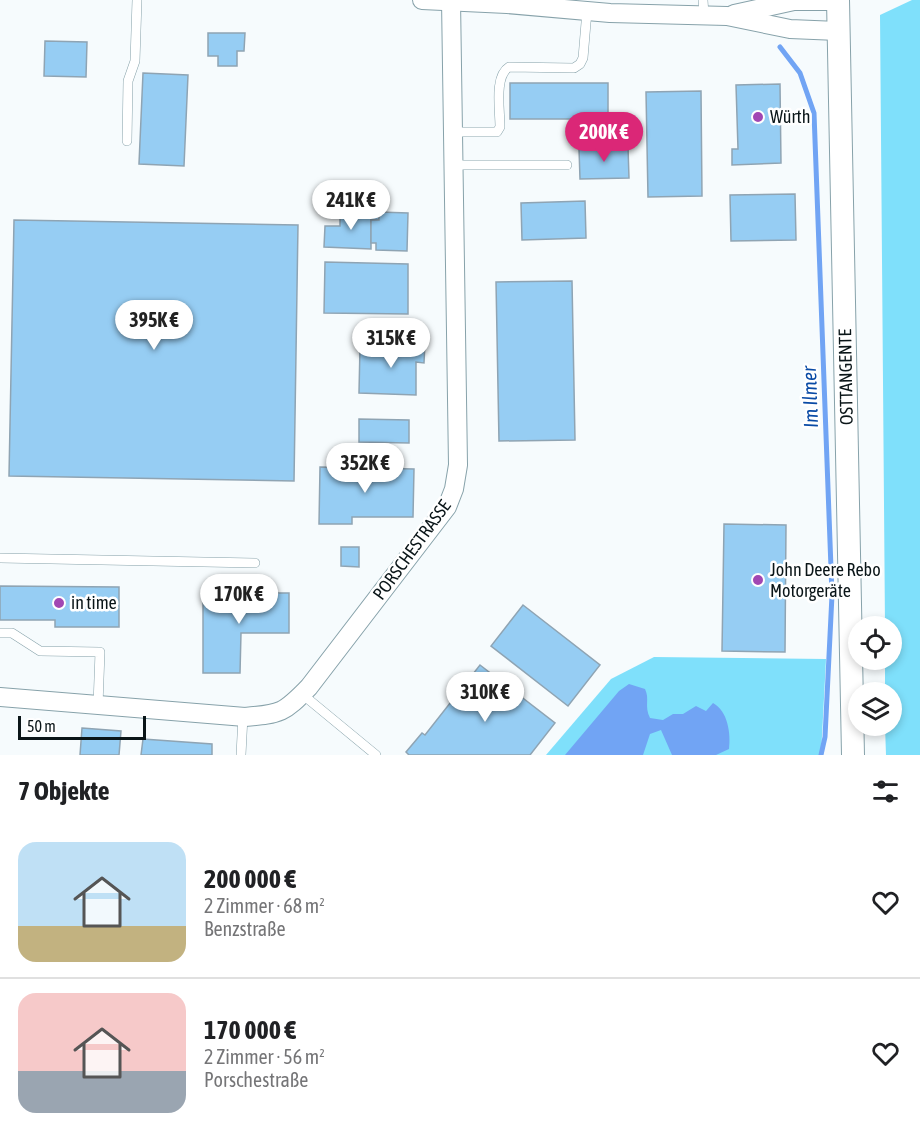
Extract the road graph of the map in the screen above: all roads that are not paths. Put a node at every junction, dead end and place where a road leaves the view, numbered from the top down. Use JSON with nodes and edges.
{"nodes":[{"id":1,"x":136,"y":0,"type":"edge"},
{"id":2,"x":422,"y":0,"type":"edge"},
{"id":3,"x":838,"y":0,"type":"edge"},
{"id":4,"x":451,"y":1,"type":"edge"},
{"id":5,"x":611,"y":6,"type":"edge"},
{"id":6,"x":704,"y":8,"type":"edge"},
{"id":7,"x":587,"y":11,"type":"junction"},
{"id":8,"x":727,"y":16,"type":"junction"},
{"id":9,"x":838,"y":31,"type":"junction"},
{"id":10,"x":453,"y":132,"type":"junction"},
{"id":11,"x":127,"y":141,"type":"dead end"},
{"id":12,"x":453,"y":165,"type":"junction"},
{"id":13,"x":567,"y":165,"type":"dead end"},
{"id":14,"x":0,"y":558,"type":"edge"},
{"id":15,"x":255,"y":563,"type":"dead end"},
{"id":16,"x":0,"y":633,"type":"edge"},
{"id":17,"x":302,"y":694,"type":"junction"},
{"id":18,"x":0,"y":696,"type":"edge"},
{"id":19,"x":98,"y":705,"type":"junction"},
{"id":20,"x":243,"y":716,"type":"junction"},
{"id":21,"x":241,"y":755,"type":"edge"},
{"id":22,"x":376,"y":755,"type":"edge"},
{"id":23,"x":853,"y":755,"type":"edge"}],
"edges":[{"from":1,"to":11,"type":"lane"},
{"from":2,"to":4,"type":"street"},
{"from":3,"to":8,"type":"street"},
{"from":3,"to":9,"type":"street","name":"OSTTANGENTE"},
{"from":4,"to":7,"type":"street"},
{"from":4,"to":10,"type":"street","name":"PORSCHESTRASSE"},
{"from":5,"to":6,"type":"street"},
{"from":5,"to":7,"type":"street"},
{"from":6,"to":8,"type":"street"},
{"from":7,"to":10,"type":"lane"},
{"from":8,"to":9,"type":"street"},
{"from":9,"to":23,"type":"street","name":"OSTTANGENTE"},
{"from":10,"to":12,"type":"street","name":"PORSCHESTRASSE"},
{"from":12,"to":13,"type":"lane"},
{"from":12,"to":17,"type":"street","name":"PORSCHESTRASSE"},
{"from":14,"to":15,"type":"lane"},
{"from":16,"to":19,"type":"lane"},
{"from":17,"to":20,"type":"street","name":"PORSCHESTRASSE"},
{"from":17,"to":22,"type":"lane"},
{"from":18,"to":19,"type":"street","name":"PORSCHESTRASSE"},
{"from":19,"to":20,"type":"street","name":"PORSCHESTRASSE"},
{"from":20,"to":21,"type":"lane"}]}
